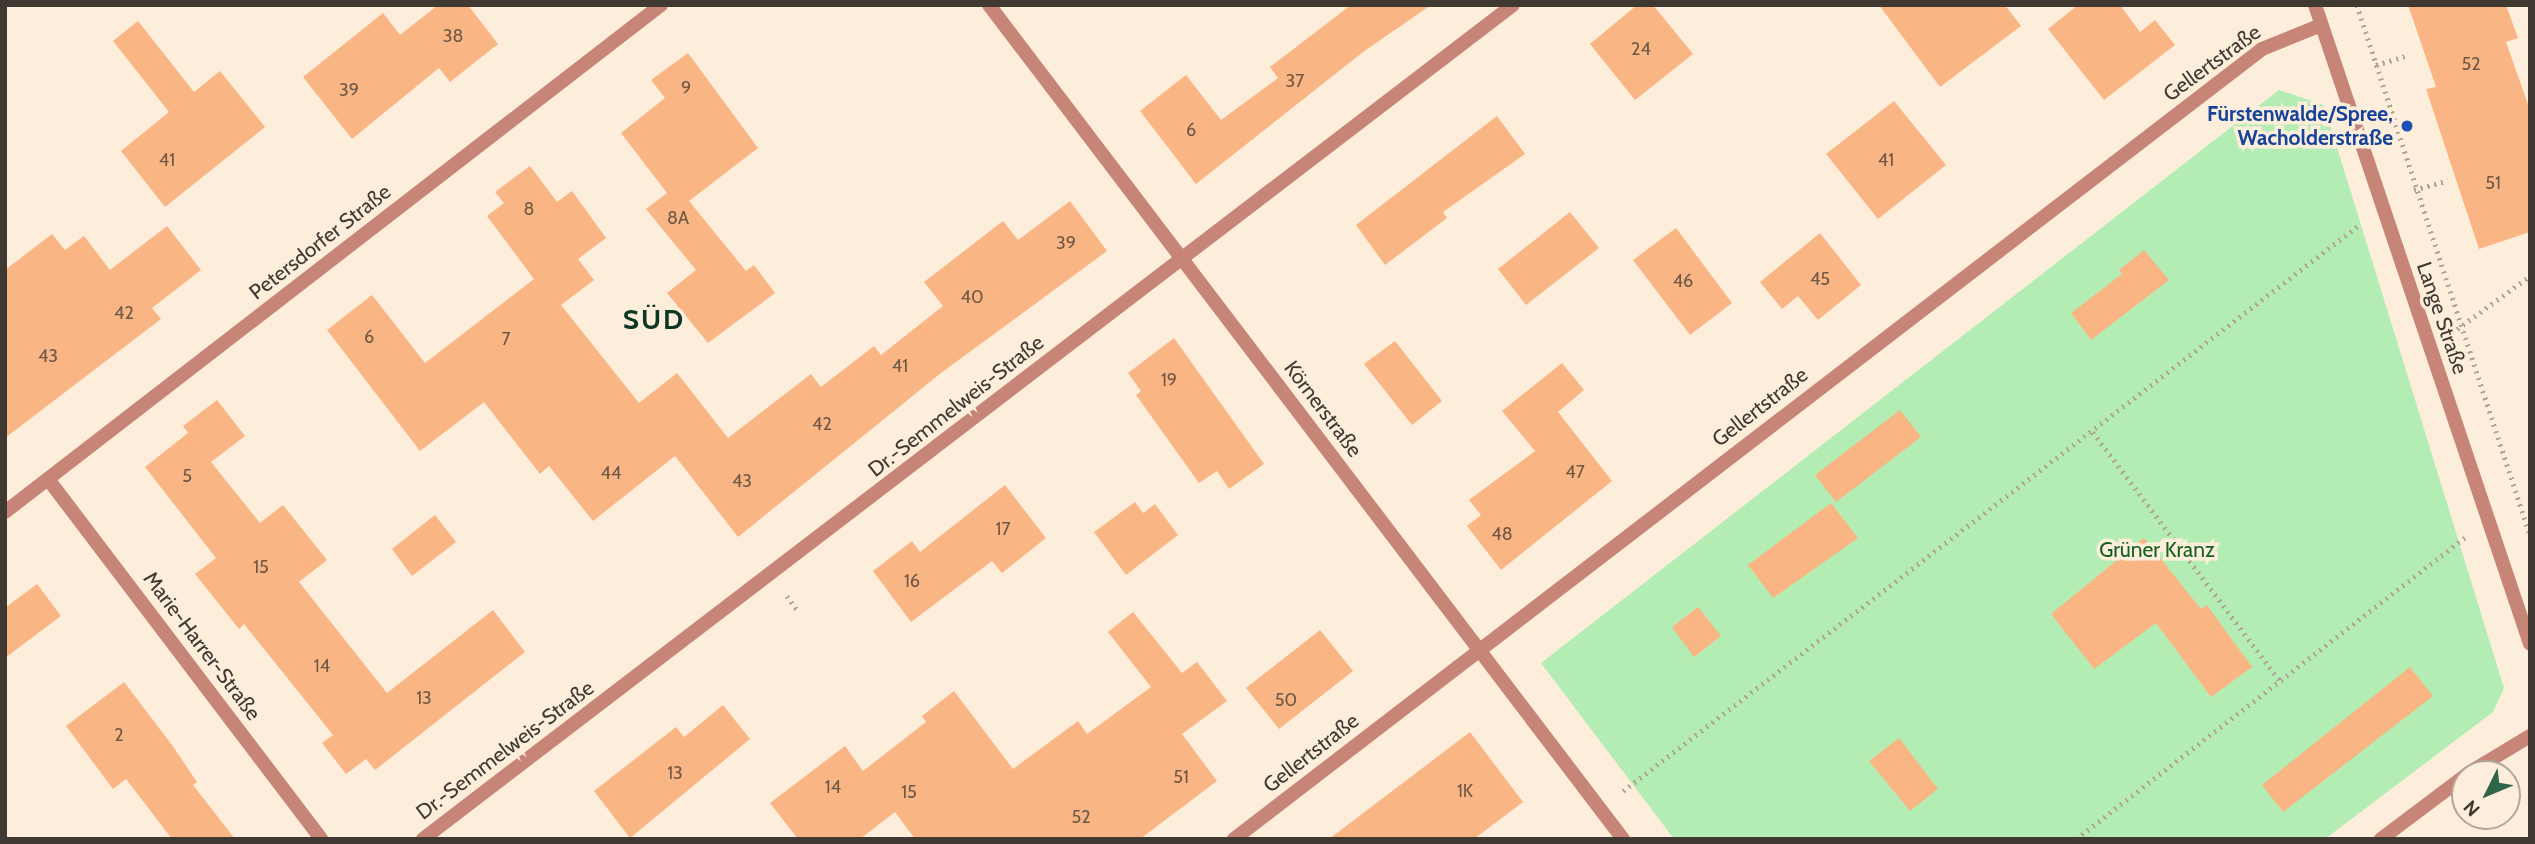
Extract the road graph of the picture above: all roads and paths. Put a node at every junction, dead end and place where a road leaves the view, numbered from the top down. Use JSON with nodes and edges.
{"nodes":[{"id":1,"x":661,"y":5,"type":"edge"},
{"id":2,"x":989,"y":5,"type":"edge"},
{"id":3,"x":1513,"y":5,"type":"edge"},
{"id":4,"x":2315,"y":5,"type":"edge"},
{"id":5,"x":2357,"y":5,"type":"edge"},
{"id":6,"x":2321,"y":25,"type":"junction"},
{"id":7,"x":2406,"y":56,"type":"dead end"},
{"id":8,"x":2376,"y":65,"type":"junction"},
{"id":9,"x":2448,"y":180,"type":"dead end"},
{"id":10,"x":2414,"y":190,"type":"junction"},
{"id":11,"x":2420,"y":206,"type":"junction"},
{"id":12,"x":2386,"y":216,"type":"junction"},
{"id":13,"x":1182,"y":259,"type":"junction"},
{"id":14,"x":2530,"y":276,"type":"edge"},
{"id":15,"x":2459,"y":328,"type":"junction"},
{"id":16,"x":2427,"y":339,"type":"junction"},
{"id":17,"x":2093,"y":432,"type":"junction"},
{"id":18,"x":48,"y":479,"type":"junction"},
{"id":19,"x":5,"y":512,"type":"edge"},
{"id":20,"x":2524,"y":516,"type":"junction"},
{"id":21,"x":2490,"y":527,"type":"junction"},
{"id":22,"x":2530,"y":535,"type":"edge"},
{"id":23,"x":2530,"y":644,"type":"edge"},
{"id":24,"x":1479,"y":650,"type":"junction"},
{"id":25,"x":2280,"y":681,"type":"junction"},
{"id":26,"x":2530,"y":736,"type":"edge"},
{"id":27,"x":2491,"y":760,"type":"edge"},
{"id":28,"x":2451,"y":786,"type":"edge"},
{"id":29,"x":1600,"y":808,"type":"junction"},
{"id":30,"x":321,"y":839,"type":"edge"},
{"id":31,"x":423,"y":839,"type":"edge"},
{"id":32,"x":1234,"y":839,"type":"edge"},
{"id":33,"x":1623,"y":839,"type":"edge"},
{"id":34,"x":2077,"y":839,"type":"edge"},
{"id":35,"x":2381,"y":839,"type":"edge"}],
"edges":[{"from":1,"to":18,"type":"street","name":"Petersdorfer Straße"},
{"from":2,"to":13,"type":"street","name":"Körnerstraße"},
{"from":3,"to":13,"type":"street","name":"Dr.-Semmelweis-Straße"},
{"from":4,"to":6,"type":"street","name":"Lange Straße"},
{"from":5,"to":8,"type":"path"},
{"from":6,"to":12,"type":"street","name":"Lange Straße"},
{"from":6,"to":24,"type":"street","name":"Gellertstraße"},
{"from":7,"to":8,"type":"path"},
{"from":8,"to":10,"type":"path"},
{"from":9,"to":10,"type":"path"},
{"from":10,"to":11,"type":"path"},
{"from":11,"to":12,"type":"path"},
{"from":11,"to":15,"type":"path"},
{"from":12,"to":16,"type":"street","name":"Lange Straße"},
{"from":12,"to":17,"type":"path"},
{"from":13,"to":24,"type":"street","name":"Körnerstraße"},
{"from":13,"to":31,"type":"street","name":"Dr.-Semmelweis-Straße"},
{"from":14,"to":15,"type":"path"},
{"from":15,"to":16,"type":"path"},
{"from":15,"to":20,"type":"path"},
{"from":16,"to":21,"type":"street","name":"Lange Straße"},
{"from":17,"to":25,"type":"path"},
{"from":17,"to":29,"type":"path"},
{"from":18,"to":19,"type":"street","name":"Petersdorfer Straße"},
{"from":18,"to":30,"type":"street","name":"Marie-Harrer-Straße"},
{"from":20,"to":21,"type":"path"},
{"from":20,"to":22,"type":"path"},
{"from":21,"to":23,"type":"street","name":"Lange Straße"},
{"from":21,"to":25,"type":"path"},
{"from":24,"to":29,"type":"street","name":"Körnerstraße"},
{"from":24,"to":32,"type":"street","name":"Gellertstraße"},
{"from":25,"to":34,"type":"path"},
{"from":26,"to":27,"type":"street"},
{"from":28,"to":35,"type":"street"},
{"from":29,"to":33,"type":"street","name":"Körnerstraße"}]}
